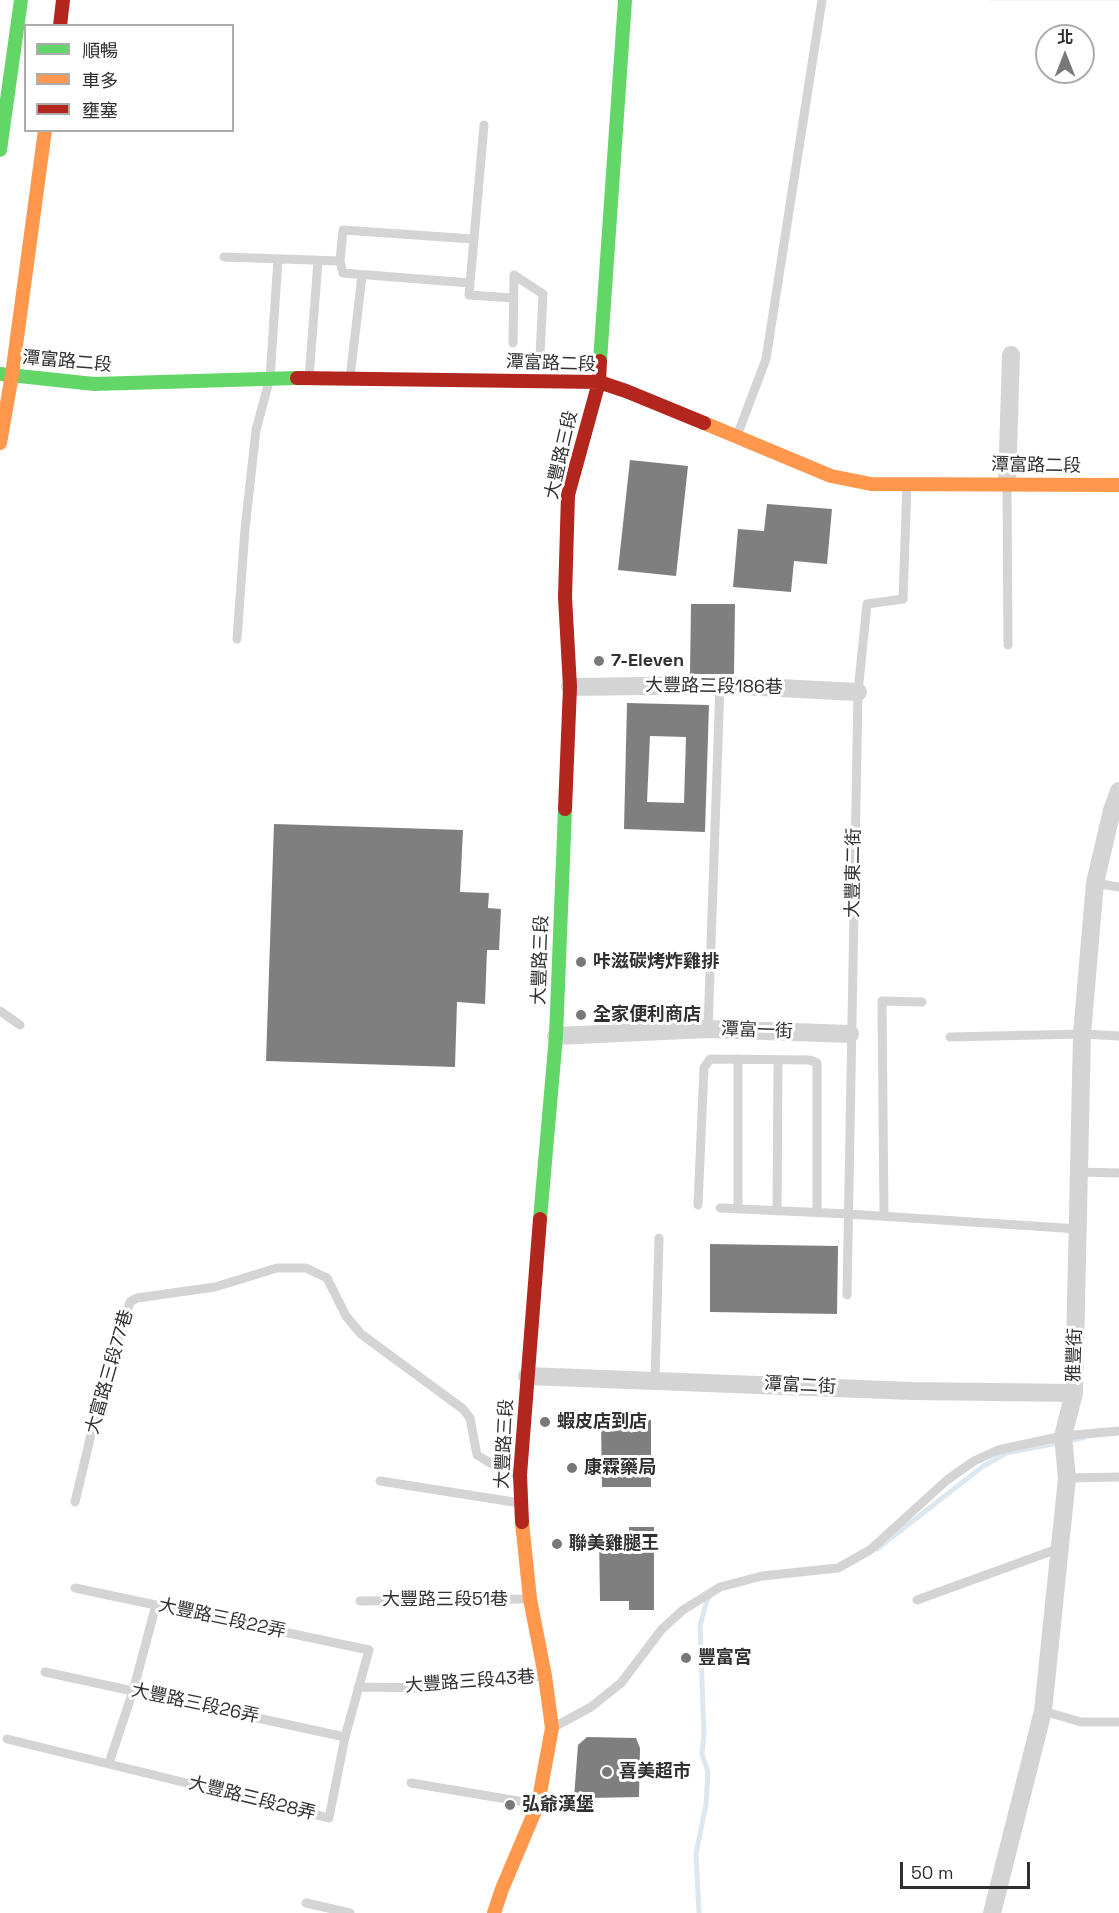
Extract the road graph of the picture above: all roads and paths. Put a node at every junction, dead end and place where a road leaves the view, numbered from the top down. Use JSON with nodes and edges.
{"nodes":[{"id":1,"x":21,"y":0,"type":"edge"},
{"id":2,"x":63,"y":0,"type":"edge"},
{"id":3,"x":625,"y":0,"type":"edge"},
{"id":4,"x":822,"y":0,"type":"edge"},
{"id":5,"x":60,"y":24,"type":"edge"},
{"id":6,"x":484,"y":125,"type":"dead end"},
{"id":7,"x":45,"y":132,"type":"edge"},
{"id":8,"x":0,"y":150,"type":"edge"},
{"id":9,"x":473,"y":239,"type":"junction"},
{"id":10,"x":224,"y":257,"type":"dead end"},
{"id":11,"x":278,"y":259,"type":"junction"},
{"id":12,"x":318,"y":261,"type":"junction"},
{"id":13,"x":340,"y":261,"type":"junction"},
{"id":14,"x":363,"y":276,"type":"junction"},
{"id":15,"x":470,"y":283,"type":"junction"},
{"id":16,"x":513,"y":298,"type":"junction"},
{"id":17,"x":513,"y":343,"type":"dead end"},
{"id":18,"x":540,"y":355,"type":"dead end"},
{"id":19,"x":1011,"y":355,"type":"dead end"},
{"id":20,"x":6,"y":374,"type":"edge"},
{"id":21,"x":270,"y":378,"type":"junction"},
{"id":22,"x":309,"y":378,"type":"junction"},
{"id":23,"x":350,"y":378,"type":"junction"},
{"id":24,"x":599,"y":382,"type":"junction"},
{"id":25,"x":736,"y":436,"type":"junction"},
{"id":26,"x":0,"y":443,"type":"edge"},
{"id":27,"x":907,"y":483,"type":"junction"},
{"id":28,"x":1007,"y":484,"type":"junction"},
{"id":29,"x":1119,"y":485,"type":"edge"},
{"id":30,"x":237,"y":639,"type":"dead end"},
{"id":31,"x":1008,"y":645,"type":"dead end"},
{"id":32,"x":720,"y":685,"type":"junction"},
{"id":33,"x":570,"y":687,"type":"junction"},
{"id":34,"x":858,"y":692,"type":"junction"},
{"id":35,"x":1119,"y":791,"type":"edge"},
{"id":36,"x":1115,"y":810,"type":"edge"},
{"id":37,"x":1095,"y":883,"type":"junction"},
{"id":38,"x":1119,"y":887,"type":"edge"},
{"id":39,"x":922,"y":1002,"type":"dead end"},
{"id":40,"x":0,"y":1011,"type":"edge"},
{"id":41,"x":20,"y":1025,"type":"dead end"},
{"id":42,"x":708,"y":1029,"type":"junction"},
{"id":43,"x":850,"y":1034,"type":"junction"},
{"id":44,"x":1082,"y":1034,"type":"junction"},
{"id":45,"x":556,"y":1036,"type":"junction"},
{"id":46,"x":1119,"y":1036,"type":"edge"},
{"id":47,"x":950,"y":1037,"type":"dead end"},
{"id":48,"x":738,"y":1059,"type":"junction"},
{"id":49,"x":778,"y":1060,"type":"junction"},
{"id":50,"x":1079,"y":1172,"type":"junction"},
{"id":51,"x":1119,"y":1173,"type":"edge"},
{"id":52,"x":698,"y":1205,"type":"dead end"},
{"id":53,"x":720,"y":1208,"type":"dead end"},
{"id":54,"x":738,"y":1209,"type":"junction"},
{"id":55,"x":777,"y":1211,"type":"junction"},
{"id":56,"x":817,"y":1212,"type":"junction"},
{"id":57,"x":849,"y":1214,"type":"junction"},
{"id":58,"x":884,"y":1216,"type":"junction"},
{"id":59,"x":1079,"y":1230,"type":"junction"},
{"id":60,"x":659,"y":1238,"type":"dead end"},
{"id":61,"x":847,"y":1295,"type":"dead end"},
{"id":62,"x":527,"y":1376,"type":"junction"},
{"id":63,"x":655,"y":1380,"type":"junction"},
{"id":64,"x":1074,"y":1393,"type":"junction"},
{"id":65,"x":1119,"y":1431,"type":"edge"},
{"id":66,"x":1063,"y":1436,"type":"junction"},
{"id":67,"x":520,"y":1476,"type":"junction"},
{"id":68,"x":1119,"y":1477,"type":"edge"},
{"id":69,"x":1067,"y":1478,"type":"junction"},
{"id":70,"x":380,"y":1481,"type":"dead end"},
{"id":71,"x":75,"y":1502,"type":"dead end"},
{"id":72,"x":520,"y":1503,"type":"junction"},
{"id":73,"x":1060,"y":1548,"type":"junction"},
{"id":74,"x":75,"y":1588,"type":"dead end"},
{"id":75,"x":530,"y":1599,"type":"junction"},
{"id":76,"x":360,"y":1600,"type":"dead end"},
{"id":77,"x":917,"y":1600,"type":"dead end"},
{"id":78,"x":156,"y":1605,"type":"junction"},
{"id":79,"x":369,"y":1650,"type":"joint"},
{"id":80,"x":45,"y":1672,"type":"dead end"},
{"id":81,"x":545,"y":1676,"type":"junction"},
{"id":82,"x":358,"y":1687,"type":"junction"},
{"id":83,"x":133,"y":1691,"type":"junction"},
{"id":84,"x":1043,"y":1711,"type":"junction"},
{"id":85,"x":1119,"y":1722,"type":"edge"},
{"id":86,"x":552,"y":1728,"type":"junction"},
{"id":87,"x":345,"y":1737,"type":"junction"},
{"id":88,"x":7,"y":1739,"type":"dead end"},
{"id":89,"x":110,"y":1763,"type":"junction"},
{"id":90,"x":411,"y":1783,"type":"dead end"},
{"id":91,"x":538,"y":1804,"type":"junction"},
{"id":92,"x":306,"y":1903,"type":"dead end"},
{"id":93,"x":350,"y":1913,"type":"edge"},
{"id":94,"x":494,"y":1913,"type":"edge"},
{"id":95,"x":992,"y":1913,"type":"edge"}],
"edges":[{"from":1,"to":8,"type":"street"},
{"from":2,"to":5,"type":"street"},
{"from":3,"to":24,"type":"street","name":"大豐路三段"},
{"from":4,"to":25,"type":"lane"},
{"from":6,"to":9,"type":"lane"},
{"from":7,"to":20,"type":"street"},
{"from":9,"to":13,"type":"lane"},
{"from":9,"to":15,"type":"lane"},
{"from":10,"to":11,"type":"lane"},
{"from":11,"to":12,"type":"lane"},
{"from":11,"to":21,"type":"lane"},
{"from":12,"to":13,"type":"lane"},
{"from":12,"to":22,"type":"lane"},
{"from":13,"to":14,"type":"lane"},
{"from":14,"to":15,"type":"lane"},
{"from":14,"to":23,"type":"lane"},
{"from":15,"to":16,"type":"lane"},
{"from":16,"to":17,"type":"lane"},
{"from":16,"to":18,"type":"lane"},
{"from":19,"to":28,"type":"street"},
{"from":20,"to":21,"type":"street","name":"潭富路二段"},
{"from":20,"to":26,"type":"street"},
{"from":21,"to":22,"type":"street","name":"潭富路二段"},
{"from":21,"to":30,"type":"lane"},
{"from":22,"to":23,"type":"street","name":"潭富路二段"},
{"from":23,"to":24,"type":"street","name":"潭富路二段"},
{"from":24,"to":25,"type":"street","name":"潭富路二段"},
{"from":24,"to":33,"type":"street","name":"大豐路三段"},
{"from":25,"to":27,"type":"street","name":"潭富路二段"},
{"from":27,"to":28,"type":"street","name":"潭富路二段"},
{"from":27,"to":34,"type":"lane","name":"大豐東二街"},
{"from":28,"to":29,"type":"street","name":"潭富路二段"},
{"from":28,"to":31,"type":"lane"},
{"from":32,"to":33,"type":"street","name":"大豐路三段186巷"},
{"from":32,"to":34,"type":"street","name":"大豐路三段186巷"},
{"from":32,"to":42,"type":"lane"},
{"from":33,"to":45,"type":"street","name":"大豐路三段"},
{"from":34,"to":43,"type":"lane","name":"大豐東二街"},
{"from":35,"to":36,"type":"street","name":"雅豐街"},
{"from":36,"to":37,"type":"street","name":"雅豐街"},
{"from":37,"to":38,"type":"lane"},
{"from":37,"to":44,"type":"street","name":"雅豐街"},
{"from":39,"to":58,"type":"lane"},
{"from":40,"to":41,"type":"lane"},
{"from":42,"to":43,"type":"street","name":"潭富一街"},
{"from":42,"to":45,"type":"street","name":"潭富一街"},
{"from":43,"to":57,"type":"lane","name":"大豐東二街"},
{"from":44,"to":46,"type":"lane"},
{"from":44,"to":47,"type":"lane"},
{"from":44,"to":50,"type":"street","name":"雅豐街"},
{"from":45,"to":62,"type":"street","name":"大豐路三段"},
{"from":48,"to":49,"type":"lane"},
{"from":48,"to":52,"type":"lane"},
{"from":48,"to":54,"type":"lane"},
{"from":49,"to":55,"type":"lane"},
{"from":49,"to":56,"type":"lane"},
{"from":50,"to":51,"type":"lane"},
{"from":50,"to":59,"type":"street","name":"雅豐街"},
{"from":53,"to":54,"type":"lane"},
{"from":54,"to":55,"type":"lane"},
{"from":55,"to":56,"type":"lane"},
{"from":56,"to":57,"type":"lane"},
{"from":57,"to":58,"type":"lane"},
{"from":57,"to":61,"type":"lane","name":"大豐東二街"},
{"from":58,"to":59,"type":"lane"},
{"from":59,"to":64,"type":"street","name":"雅豐街"},
{"from":60,"to":63,"type":"lane"},
{"from":62,"to":63,"type":"street","name":"潭富二街"},
{"from":62,"to":67,"type":"street","name":"大豐路三段"},
{"from":63,"to":64,"type":"street","name":"潭富二街"},
{"from":64,"to":66,"type":"street","name":"雅豐街"},
{"from":65,"to":66,"type":"lane"},
{"from":66,"to":69,"type":"street","name":"雅豐街"},
{"from":66,"to":86,"type":"lane"},
{"from":67,"to":71,"type":"lane","name":"大富路三段77巷"},
{"from":67,"to":72,"type":"street","name":"大豐路三段"},
{"from":68,"to":69,"type":"lane"},
{"from":69,"to":73,"type":"street","name":"雅豐街"},
{"from":70,"to":72,"type":"lane"},
{"from":72,"to":75,"type":"street","name":"大豐路三段"},
{"from":73,"to":77,"type":"lane"},
{"from":73,"to":84,"type":"street","name":"雅豐街"},
{"from":74,"to":78,"type":"lane","name":"大豐路三段22弄"},
{"from":75,"to":76,"type":"lane","name":"大豐路三段51巷"},
{"from":75,"to":81,"type":"street","name":"大豐路三段"},
{"from":78,"to":79,"type":"lane","name":"大豐路三段22弄"},
{"from":78,"to":83,"type":"lane"},
{"from":79,"to":82,"type":"lane","name":"大豐路三段28弄"},
{"from":80,"to":83,"type":"lane","name":"大豐路三段26弄"},
{"from":81,"to":82,"type":"lane","name":"大豐路三段43巷"},
{"from":81,"to":86,"type":"street","name":"大豐路三段"},
{"from":82,"to":87,"type":"lane","name":"大豐路三段28弄"},
{"from":83,"to":87,"type":"lane","name":"大豐路三段26弄"},
{"from":83,"to":89,"type":"lane"},
{"from":84,"to":85,"type":"lane"},
{"from":84,"to":95,"type":"street","name":"雅豐街"},
{"from":86,"to":91,"type":"street","name":"大豐路三段"},
{"from":87,"to":89,"type":"lane","name":"大豐路三段28弄"},
{"from":88,"to":89,"type":"lane","name":"大豐路三段28弄"},
{"from":90,"to":91,"type":"lane"},
{"from":91,"to":94,"type":"street","name":"大豐路三段"},
{"from":92,"to":93,"type":"lane"}]}
